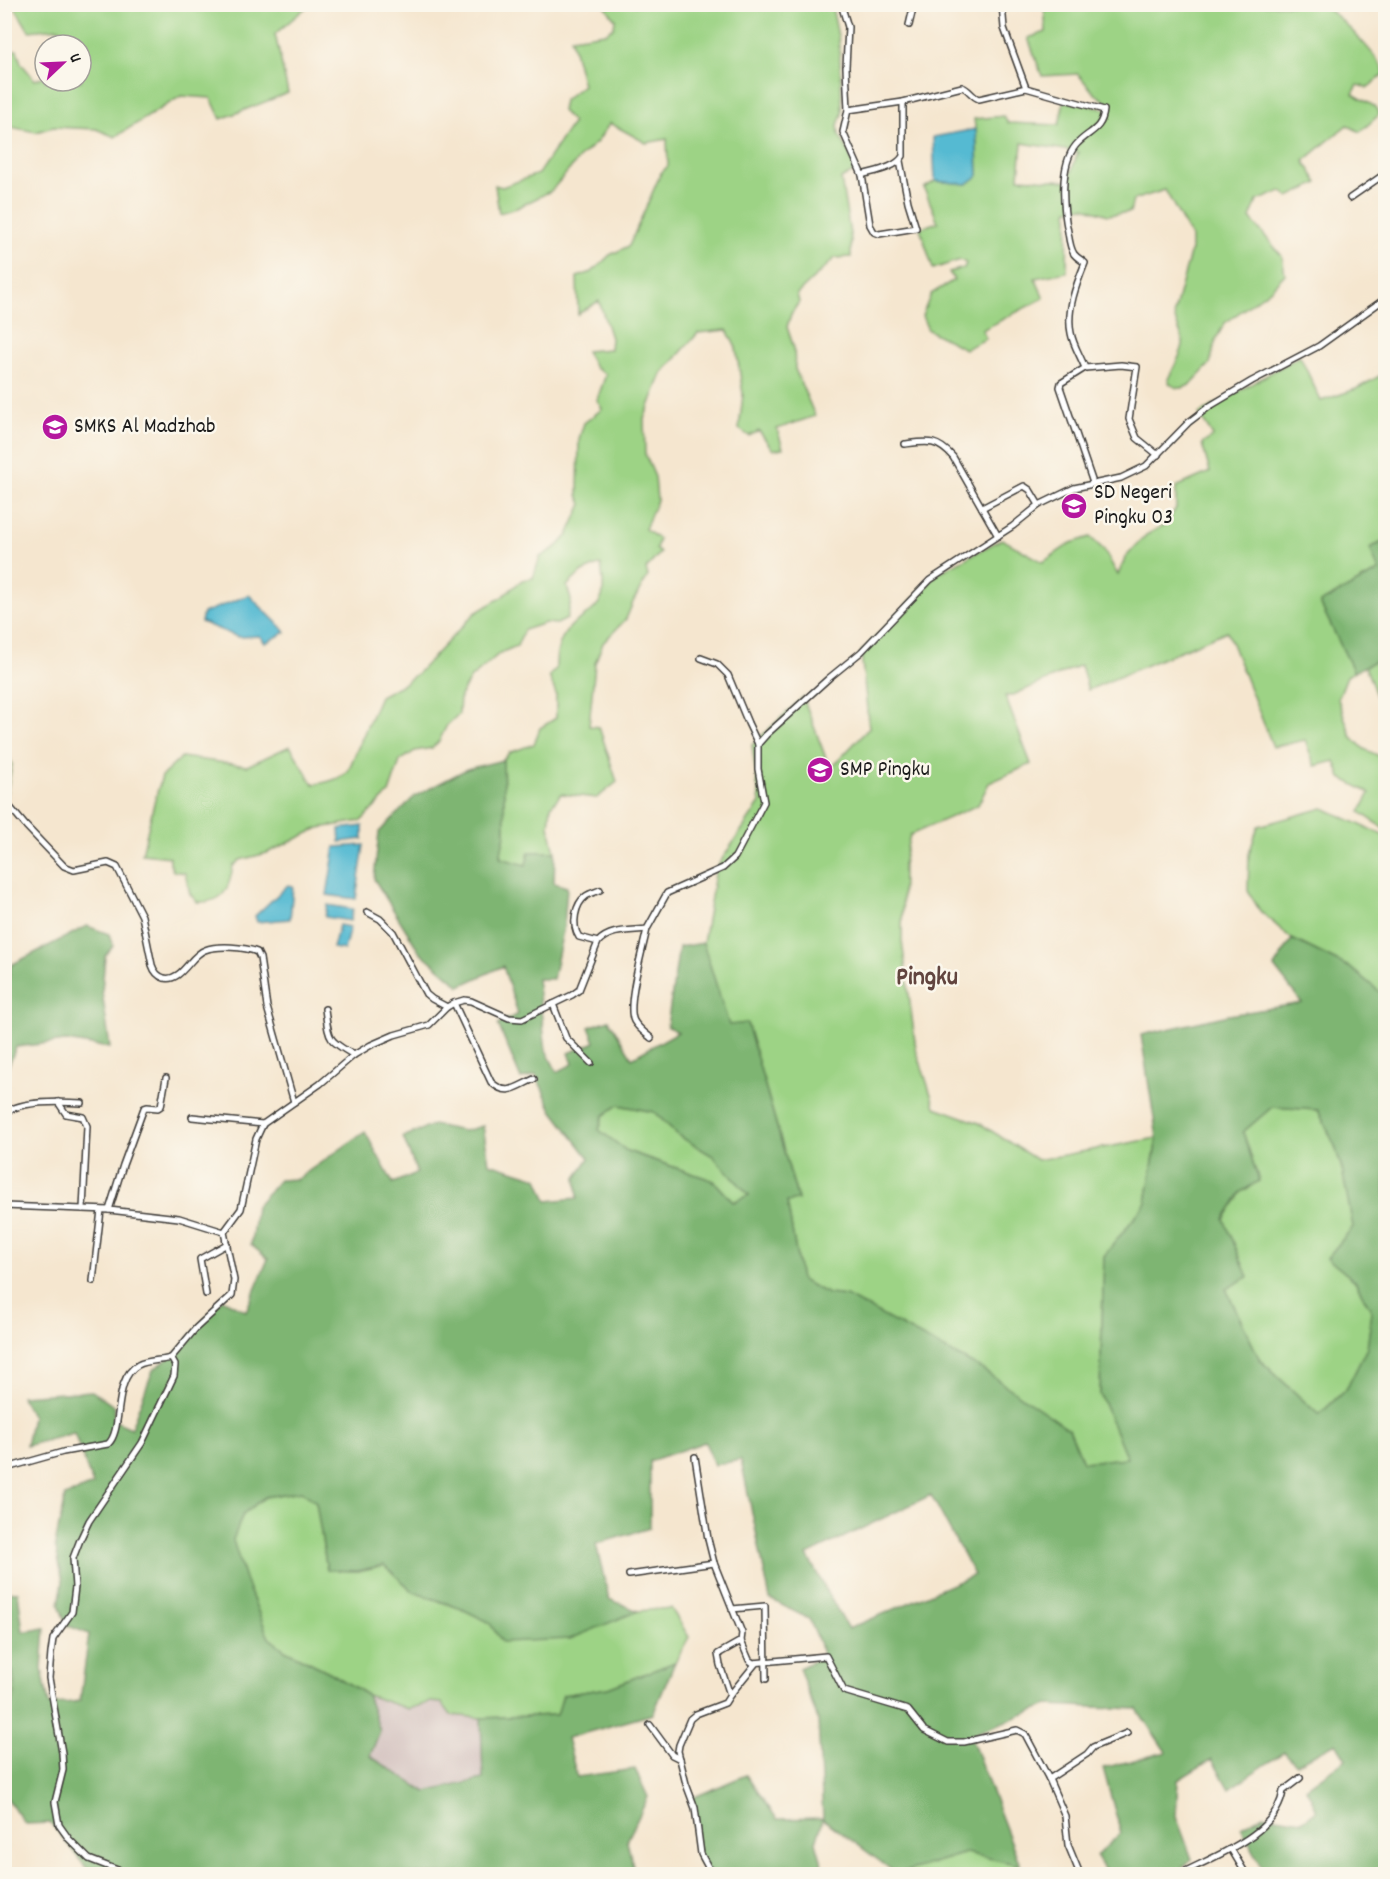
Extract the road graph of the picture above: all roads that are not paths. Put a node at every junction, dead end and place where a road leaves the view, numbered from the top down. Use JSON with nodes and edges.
{"nodes":[{"id":1,"x":841,"y":4,"type":"edge"},
{"id":2,"x":914,"y":4,"type":"edge"},
{"id":3,"x":1002,"y":4,"type":"edge"},
{"id":4,"x":909,"y":25,"type":"dead end"},
{"id":5,"x":1026,"y":88,"type":"junction"},
{"id":6,"x":903,"y":102,"type":"junction"},
{"id":7,"x":848,"y":110,"type":"junction"},
{"id":8,"x":900,"y":161,"type":"junction"},
{"id":9,"x":1386,"y":173,"type":"edge"},
{"id":10,"x":862,"y":175,"type":"junction"},
{"id":11,"x":1350,"y":198,"type":"dead end"},
{"id":12,"x":1386,"y":298,"type":"edge"},
{"id":13,"x":1085,"y":368,"type":"junction"},
{"id":14,"x":905,"y":444,"type":"dead end"},
{"id":15,"x":1158,"y":455,"type":"junction"},
{"id":16,"x":1093,"y":483,"type":"junction"},
{"id":17,"x":1039,"y":505,"type":"junction"},
{"id":18,"x":982,"y":508,"type":"junction"},
{"id":19,"x":998,"y":536,"type":"junction"},
{"id":20,"x":701,"y":658,"type":"dead end"},
{"id":21,"x":758,"y":744,"type":"junction"},
{"id":22,"x":4,"y":800,"type":"edge"},
{"id":23,"x":600,"y":890,"type":"dead end"},
{"id":24,"x":367,"y":912,"type":"dead end"},
{"id":25,"x":647,"y":929,"type":"junction"},
{"id":26,"x":598,"y":942,"type":"junction"},
{"id":27,"x":454,"y":1003,"type":"junction"},
{"id":28,"x":553,"y":1004,"type":"junction"},
{"id":29,"x":447,"y":1007,"type":"junction"},
{"id":30,"x":325,"y":1009,"type":"dead end"},
{"id":31,"x":651,"y":1038,"type":"dead end"},
{"id":32,"x":354,"y":1055,"type":"junction"},
{"id":33,"x":591,"y":1063,"type":"dead end"},
{"id":34,"x":166,"y":1078,"type":"dead end"},
{"id":35,"x":534,"y":1079,"type":"dead end"},
{"id":36,"x":58,"y":1102,"type":"junction"},
{"id":37,"x":294,"y":1102,"type":"junction"},
{"id":38,"x":82,"y":1103,"type":"dead end"},
{"id":39,"x":192,"y":1117,"type":"dead end"},
{"id":40,"x":4,"y":1118,"type":"edge"},
{"id":41,"x":263,"y":1124,"type":"junction"},
{"id":42,"x":4,"y":1206,"type":"edge"},
{"id":43,"x":83,"y":1209,"type":"junction"},
{"id":44,"x":101,"y":1210,"type":"junction"},
{"id":45,"x":109,"y":1210,"type":"junction"},
{"id":46,"x":224,"y":1232,"type":"junction"},
{"id":47,"x":227,"y":1244,"type":"junction"},
{"id":48,"x":93,"y":1281,"type":"dead end"},
{"id":49,"x":206,"y":1294,"type":"dead end"},
{"id":50,"x":171,"y":1358,"type":"junction"},
{"id":51,"x":4,"y":1429,"type":"edge"},
{"id":52,"x":695,"y":1457,"type":"dead end"},
{"id":53,"x":714,"y":1563,"type":"junction"},
{"id":54,"x":629,"y":1575,"type":"dead end"},
{"id":55,"x":732,"y":1609,"type":"junction"},
{"id":56,"x":741,"y":1641,"type":"junction"},
{"id":57,"x":756,"y":1663,"type":"junction"},
{"id":58,"x":766,"y":1663,"type":"junction"},
{"id":59,"x":766,"y":1679,"type":"dead end"},
{"id":60,"x":730,"y":1695,"type":"junction"},
{"id":61,"x":650,"y":1725,"type":"dead end"},
{"id":62,"x":1127,"y":1733,"type":"dead end"},
{"id":63,"x":680,"y":1759,"type":"junction"},
{"id":64,"x":1300,"y":1778,"type":"dead end"},
{"id":65,"x":1049,"y":1779,"type":"junction"},
{"id":66,"x":1231,"y":1849,"type":"junction"},
{"id":67,"x":128,"y":1875,"type":"edge"},
{"id":68,"x":715,"y":1875,"type":"edge"},
{"id":69,"x":1080,"y":1875,"type":"edge"},
{"id":70,"x":1180,"y":1875,"type":"edge"},
{"id":71,"x":1246,"y":1875,"type":"edge"}],
"edges":[{"from":1,"to":7,"type":"street"},
{"from":2,"to":4,"type":"street"},
{"from":3,"to":5,"type":"street"},
{"from":5,"to":6,"type":"street"},
{"from":5,"to":13,"type":"street"},
{"from":6,"to":7,"type":"street"},
{"from":6,"to":8,"type":"street"},
{"from":7,"to":10,"type":"street"},
{"from":8,"to":10,"type":"street"},
{"from":8,"to":10,"type":"street"},
{"from":9,"to":11,"type":"street"},
{"from":12,"to":15,"type":"street"},
{"from":13,"to":15,"type":"street"},
{"from":13,"to":16,"type":"street"},
{"from":14,"to":18,"type":"street"},
{"from":15,"to":16,"type":"street"},
{"from":16,"to":17,"type":"street"},
{"from":17,"to":18,"type":"street"},
{"from":17,"to":19,"type":"street"},
{"from":18,"to":19,"type":"street"},
{"from":19,"to":21,"type":"street"},
{"from":20,"to":21,"type":"street"},
{"from":21,"to":25,"type":"street"},
{"from":22,"to":37,"type":"street"},
{"from":23,"to":26,"type":"street"},
{"from":24,"to":29,"type":"street"},
{"from":25,"to":26,"type":"street"},
{"from":25,"to":31,"type":"street"},
{"from":26,"to":28,"type":"street"},
{"from":27,"to":28,"type":"street"},
{"from":27,"to":29,"type":"street"},
{"from":27,"to":35,"type":"street"},
{"from":28,"to":33,"type":"street"},
{"from":29,"to":32,"type":"street"},
{"from":30,"to":32,"type":"street"},
{"from":32,"to":37,"type":"street"},
{"from":34,"to":45,"type":"street"},
{"from":36,"to":38,"type":"street"},
{"from":36,"to":40,"type":"street"},
{"from":36,"to":43,"type":"street"},
{"from":37,"to":41,"type":"street"},
{"from":39,"to":41,"type":"street"},
{"from":41,"to":46,"type":"street"},
{"from":42,"to":43,"type":"street"},
{"from":43,"to":44,"type":"street"},
{"from":44,"to":45,"type":"street"},
{"from":44,"to":48,"type":"street"},
{"from":45,"to":46,"type":"street"},
{"from":46,"to":47,"type":"street"},
{"from":47,"to":49,"type":"street"},
{"from":47,"to":50,"type":"street"},
{"from":50,"to":51,"type":"street"},
{"from":50,"to":67,"type":"street"},
{"from":52,"to":53,"type":"street"},
{"from":53,"to":54,"type":"street"},
{"from":53,"to":55,"type":"street"},
{"from":55,"to":56,"type":"street"},
{"from":55,"to":58,"type":"street"},
{"from":56,"to":57,"type":"street"},
{"from":56,"to":60,"type":"street"},
{"from":57,"to":58,"type":"street"},
{"from":57,"to":60,"type":"street"},
{"from":58,"to":59,"type":"street"},
{"from":58,"to":65,"type":"street"},
{"from":60,"to":63,"type":"street"},
{"from":61,"to":63,"type":"street"},
{"from":62,"to":65,"type":"street"},
{"from":63,"to":68,"type":"street"},
{"from":64,"to":66,"type":"street"},
{"from":65,"to":69,"type":"street"},
{"from":66,"to":70,"type":"street"},
{"from":66,"to":71,"type":"street"}]}
